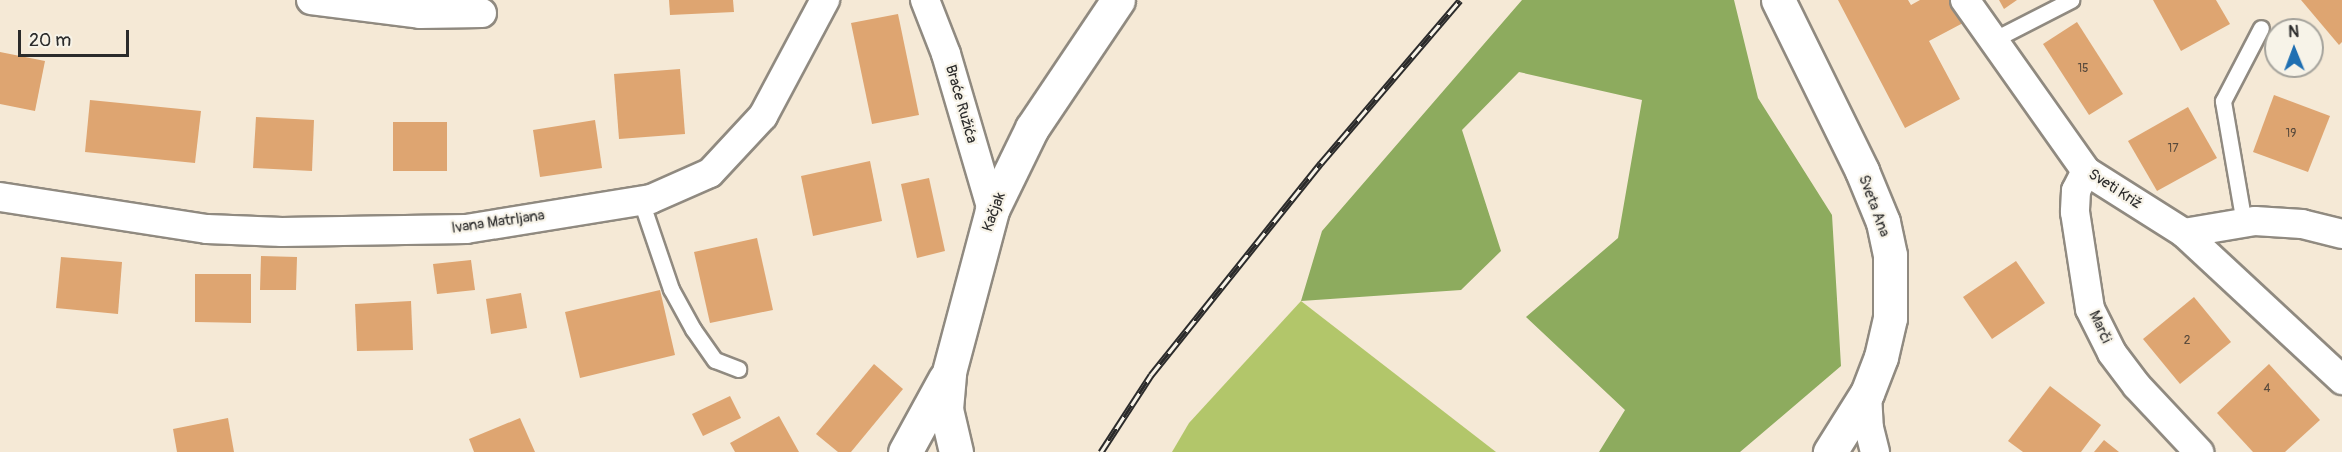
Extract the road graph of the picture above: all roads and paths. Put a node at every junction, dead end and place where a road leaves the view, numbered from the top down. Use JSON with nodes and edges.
{"nodes":[{"id":1,"x":311,"y":0,"type":"edge"},
{"id":2,"x":825,"y":0,"type":"edge"},
{"id":3,"x":925,"y":0,"type":"edge"},
{"id":4,"x":1118,"y":0,"type":"edge"},
{"id":5,"x":1778,"y":0,"type":"edge"},
{"id":6,"x":1965,"y":0,"type":"edge"},
{"id":7,"x":2071,"y":0,"type":"edge"},
{"id":8,"x":482,"y":13,"type":"dead end"},
{"id":9,"x":2261,"y":28,"type":"dead end"},
{"id":10,"x":1993,"y":40,"type":"junction"},
{"id":11,"x":2086,"y":171,"type":"junction"},
{"id":12,"x":0,"y":197,"type":"edge"},
{"id":13,"x":641,"y":201,"type":"junction"},
{"id":14,"x":992,"y":210,"type":"junction"},
{"id":15,"x":2244,"y":223,"type":"junction"},
{"id":16,"x":2184,"y":233,"type":"junction"},
{"id":17,"x":2342,"y":234,"type":"edge"},
{"id":18,"x":738,"y":369,"type":"dead end"},
{"id":19,"x":949,"y":372,"type":"junction"},
{"id":20,"x":2342,"y":380,"type":"edge"},
{"id":21,"x":1867,"y":393,"type":"junction"},
{"id":22,"x":905,"y":452,"type":"edge"},
{"id":23,"x":956,"y":452,"type":"edge"},
{"id":24,"x":1830,"y":452,"type":"edge"},
{"id":25,"x":1875,"y":452,"type":"edge"},
{"id":26,"x":2199,"y":452,"type":"edge"}],
"edges":[{"from":1,"to":8,"type":"street"},
{"from":2,"to":13,"type":"street","name":"Ivana Matrljana"},
{"from":3,"to":14,"type":"street","name":"Braće Ružića"},
{"from":4,"to":14,"type":"main road","name":"Kačjak"},
{"from":5,"to":21,"type":"main road","name":"Sveta Ana"},
{"from":6,"to":10,"type":"street","name":"Sveti Križ"},
{"from":7,"to":10,"type":"lane"},
{"from":9,"to":15,"type":"lane"},
{"from":10,"to":11,"type":"street","name":"Sveti Križ"},
{"from":11,"to":16,"type":"street","name":"Sveti Križ"},
{"from":11,"to":26,"type":"street","name":"Marči"},
{"from":12,"to":13,"type":"street","name":"Ivana Matrljana"},
{"from":13,"to":18,"type":"lane"},
{"from":14,"to":19,"type":"main road","name":"Kačjak"},
{"from":15,"to":16,"type":"street"},
{"from":15,"to":17,"type":"street"},
{"from":16,"to":20,"type":"street"},
{"from":19,"to":22,"type":"main road"},
{"from":19,"to":23,"type":"main road","name":"Kačjak"},
{"from":21,"to":24,"type":"main road","name":"Sveta Ana"},
{"from":21,"to":25,"type":"street"}]}
